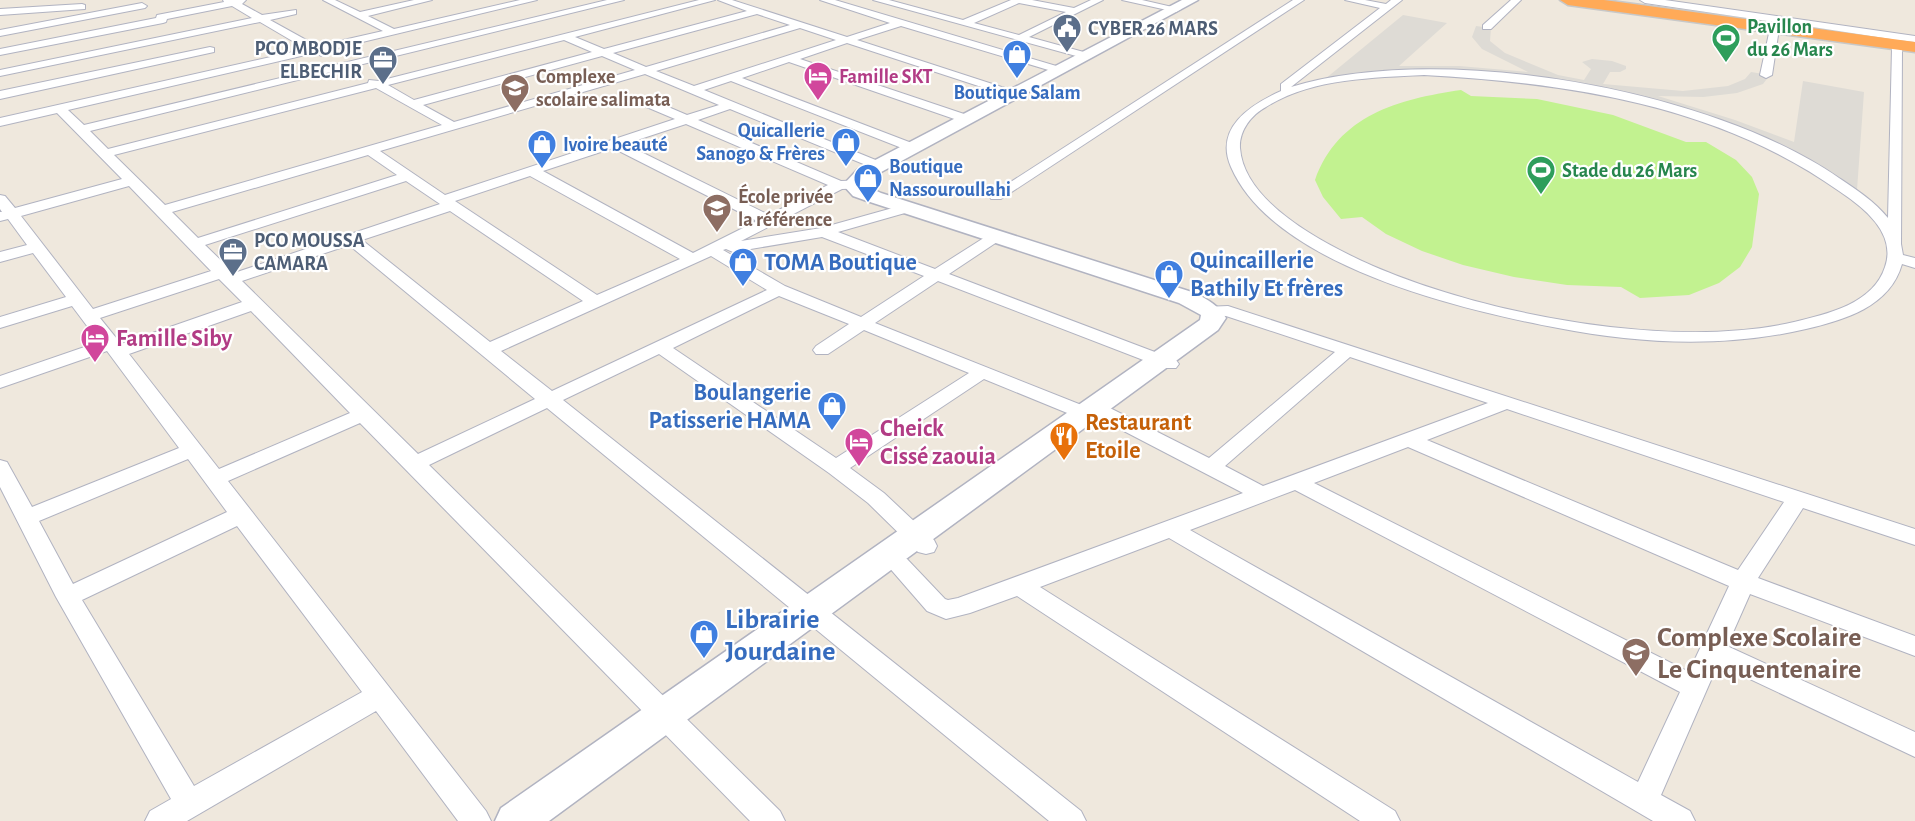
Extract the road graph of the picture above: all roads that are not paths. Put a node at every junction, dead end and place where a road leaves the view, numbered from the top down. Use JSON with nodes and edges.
{"nodes":[{"id":1,"x":248,"y":0,"type":"edge"},
{"id":2,"x":428,"y":0,"type":"edge"},
{"id":3,"x":532,"y":0,"type":"edge"},
{"id":4,"x":619,"y":0,"type":"edge"},
{"id":5,"x":710,"y":0,"type":"edge"},
{"id":6,"x":878,"y":0,"type":"edge"},
{"id":7,"x":1018,"y":0,"type":"edge"},
{"id":8,"x":1098,"y":0,"type":"edge"},
{"id":9,"x":1127,"y":0,"type":"edge"},
{"id":10,"x":1204,"y":0,"type":"edge"},
{"id":11,"x":1299,"y":0,"type":"edge"},
{"id":12,"x":1350,"y":0,"type":"edge"},
{"id":13,"x":1506,"y":0,"type":"edge"},
{"id":14,"x":1516,"y":0,"type":"edge"},
{"id":15,"x":1568,"y":0,"type":"edge"},
{"id":16,"x":1599,"y":0,"type":"edge"},
{"id":17,"x":1645,"y":0,"type":"edge"},
{"id":18,"x":1730,"y":0,"type":"edge"},
{"id":19,"x":231,"y":1,"type":"edge"},
{"id":20,"x":333,"y":1,"type":"edge"},
{"id":21,"x":730,"y":1,"type":"edge"},
{"id":22,"x":835,"y":1,"type":"edge"},
{"id":23,"x":137,"y":3,"type":"edge"},
{"id":24,"x":932,"y":3,"type":"dead end"},
{"id":25,"x":1393,"y":3,"type":"edge"},
{"id":26,"x":1184,"y":4,"type":"edge"},
{"id":27,"x":37,"y":5,"type":"edge"},
{"id":28,"x":496,"y":8,"type":"junction"},
{"id":29,"x":914,"y":10,"type":"junction"},
{"id":30,"x":758,"y":11,"type":"junction"},
{"id":31,"x":1075,"y":11,"type":"junction"},
{"id":32,"x":0,"y":12,"type":"edge"},
{"id":33,"x":293,"y":12,"type":"dead end"},
{"id":34,"x":1735,"y":13,"type":"junction"},
{"id":35,"x":359,"y":15,"type":"junction"},
{"id":36,"x":162,"y":18,"type":"junction"},
{"id":37,"x":261,"y":19,"type":"junction"},
{"id":38,"x":0,"y":21,"type":"edge"},
{"id":39,"x":529,"y":22,"type":"junction"},
{"id":40,"x":964,"y":23,"type":"junction"},
{"id":41,"x":898,"y":24,"type":"junction"},
{"id":42,"x":801,"y":25,"type":"junction"},
{"id":43,"x":1771,"y":25,"type":"junction"},
{"id":44,"x":393,"y":32,"type":"junction"},
{"id":45,"x":0,"y":33,"type":"edge"},
{"id":46,"x":186,"y":34,"type":"junction"},
{"id":47,"x":565,"y":37,"type":"junction"},
{"id":48,"x":1020,"y":38,"type":"junction"},
{"id":49,"x":1915,"y":39,"type":"edge"},
{"id":50,"x":847,"y":40,"type":"junction"},
{"id":51,"x":1895,"y":43,"type":"junction"},
{"id":52,"x":1915,"y":46,"type":"edge"},
{"id":53,"x":316,"y":50,"type":"junction"},
{"id":54,"x":0,"y":52,"type":"edge"},
{"id":55,"x":603,"y":53,"type":"junction"},
{"id":56,"x":1086,"y":56,"type":"junction"},
{"id":57,"x":790,"y":58,"type":"junction"},
{"id":58,"x":223,"y":59,"type":"junction"},
{"id":59,"x":345,"y":66,"type":"junction"},
{"id":60,"x":646,"y":70,"type":"junction"},
{"id":61,"x":1059,"y":70,"type":"junction"},
{"id":62,"x":0,"y":73,"type":"edge"},
{"id":63,"x":1761,"y":74,"type":"dead end"},
{"id":64,"x":732,"y":78,"type":"junction"},
{"id":65,"x":378,"y":84,"type":"junction"},
{"id":66,"x":693,"y":90,"type":"junction"},
{"id":67,"x":1287,"y":92,"type":"junction"},
{"id":68,"x":1013,"y":94,"type":"junction"},
{"id":69,"x":0,"y":95,"type":"edge"},
{"id":70,"x":641,"y":100,"type":"dead end"},
{"id":71,"x":413,"y":104,"type":"junction"},
{"id":72,"x":731,"y":105,"type":"junction"},
{"id":73,"x":59,"y":108,"type":"junction"},
{"id":74,"x":966,"y":119,"type":"junction"},
{"id":75,"x":688,"y":120,"type":"junction"},
{"id":76,"x":0,"y":122,"type":"edge"},
{"id":77,"x":452,"y":126,"type":"junction"},
{"id":78,"x":80,"y":130,"type":"junction"},
{"id":79,"x":615,"y":144,"type":"junction"},
{"id":80,"x":912,"y":148,"type":"junction"},
{"id":81,"x":369,"y":150,"type":"junction"},
{"id":82,"x":104,"y":154,"type":"junction"},
{"id":83,"x":532,"y":171,"type":"junction"},
{"id":84,"x":408,"y":176,"type":"junction"},
{"id":85,"x":860,"y":180,"type":"junction"},
{"id":86,"x":132,"y":181,"type":"junction"},
{"id":87,"x":996,"y":195,"type":"dead end"},
{"id":88,"x":447,"y":202,"type":"junction"},
{"id":89,"x":907,"y":208,"type":"junction"},
{"id":90,"x":4,"y":210,"type":"edge"},
{"id":91,"x":161,"y":211,"type":"junction"},
{"id":92,"x":769,"y":221,"type":"junction"},
{"id":93,"x":823,"y":232,"type":"junction"},
{"id":94,"x":995,"y":237,"type":"junction"},
{"id":95,"x":352,"y":240,"type":"junction"},
{"id":96,"x":194,"y":244,"type":"junction"},
{"id":97,"x":36,"y":246,"type":"junction"},
{"id":98,"x":712,"y":250,"type":"junction"},
{"id":99,"x":1895,"y":254,"type":"junction"},
{"id":100,"x":0,"y":257,"type":"edge"},
{"id":101,"x":692,"y":259,"type":"junction"},
{"id":102,"x":1915,"y":263,"type":"edge"},
{"id":103,"x":937,"y":274,"type":"junction"},
{"id":104,"x":226,"y":276,"type":"junction"},
{"id":105,"x":779,"y":290,"type":"junction"},
{"id":106,"x":76,"y":299,"type":"junction"},
{"id":107,"x":596,"y":302,"type":"junction"},
{"id":108,"x":254,"y":304,"type":"junction"},
{"id":109,"x":1219,"y":311,"type":"junction"},
{"id":110,"x":90,"y":316,"type":"junction"},
{"id":111,"x":0,"y":323,"type":"edge"},
{"id":112,"x":864,"y":323,"type":"junction"},
{"id":113,"x":660,"y":347,"type":"junction"},
{"id":114,"x":114,"y":348,"type":"junction"},
{"id":115,"x":488,"y":350,"type":"junction"},
{"id":116,"x":822,"y":350,"type":"dead end"},
{"id":117,"x":1348,"y":350,"type":"junction"},
{"id":118,"x":1164,"y":362,"type":"junction"},
{"id":119,"x":984,"y":372,"type":"junction"},
{"id":120,"x":0,"y":382,"type":"edge"},
{"id":121,"x":550,"y":400,"type":"junction"},
{"id":122,"x":1509,"y":402,"type":"junction"},
{"id":123,"x":1094,"y":411,"type":"junction"},
{"id":124,"x":364,"y":414,"type":"junction"},
{"id":125,"x":1410,"y":440,"type":"junction"},
{"id":126,"x":192,"y":450,"type":"junction"},
{"id":127,"x":414,"y":465,"type":"junction"},
{"id":128,"x":0,"y":467,"type":"edge"},
{"id":129,"x":836,"y":468,"type":"junction"},
{"id":130,"x":1210,"y":468,"type":"junction"},
{"id":131,"x":214,"y":479,"type":"junction"},
{"id":132,"x":1296,"y":482,"type":"junction"},
{"id":133,"x":1263,"y":495,"type":"junction"},
{"id":134,"x":1798,"y":498,"type":"junction"},
{"id":135,"x":242,"y":515,"type":"junction"},
{"id":136,"x":28,"y":517,"type":"junction"},
{"id":137,"x":1171,"y":529,"type":"junction"},
{"id":138,"x":1915,"y":537,"type":"edge"},
{"id":139,"x":920,"y":541,"type":"junction"},
{"id":140,"x":899,"y":565,"type":"junction"},
{"id":141,"x":1743,"y":582,"type":"junction"},
{"id":142,"x":1020,"y":586,"type":"junction"},
{"id":143,"x":68,"y":597,"type":"junction"},
{"id":144,"x":817,"y":616,"type":"junction"},
{"id":145,"x":1915,"y":646,"type":"edge"},
{"id":146,"x":1712,"y":650,"type":"junction"},
{"id":147,"x":1695,"y":687,"type":"junction"},
{"id":148,"x":380,"y":695,"type":"junction"},
{"id":149,"x":670,"y":721,"type":"junction"},
{"id":150,"x":1915,"y":745,"type":"edge"},
{"id":151,"x":1644,"y":800,"type":"junction"},
{"id":152,"x":189,"y":804,"type":"junction"},
{"id":153,"x":160,"y":821,"type":"edge"},
{"id":154,"x":476,"y":821,"type":"edge"},
{"id":155,"x":516,"y":821,"type":"edge"},
{"id":156,"x":548,"y":821,"type":"edge"},
{"id":157,"x":770,"y":821,"type":"edge"},
{"id":158,"x":1071,"y":821,"type":"edge"},
{"id":159,"x":1385,"y":821,"type":"edge"},
{"id":160,"x":1680,"y":821,"type":"edge"}],
"edges":[{"from":1,"to":19,"type":"street"},
{"from":2,"to":35,"type":"street"},
{"from":3,"to":28,"type":"street"},
{"from":4,"to":39,"type":"street"},
{"from":5,"to":47,"type":"street"},
{"from":6,"to":29,"type":"street"},
{"from":7,"to":31,"type":"street"},
{"from":7,"to":40,"type":"street"},
{"from":8,"to":31,"type":"street"},
{"from":9,"to":26,"type":"street"},
{"from":10,"to":85,"type":"street"},
{"from":11,"to":87,"type":"street"},
{"from":12,"to":25,"type":"street"},
{"from":13,"to":14,"type":"street"},
{"from":15,"to":43,"type":"highway"},
{"from":16,"to":43,"type":"highway"},
{"from":17,"to":34,"type":"street"},
{"from":18,"to":34,"type":"street"},
{"from":19,"to":36,"type":"street"},
{"from":19,"to":37,"type":"street"},
{"from":20,"to":35,"type":"street"},
{"from":21,"to":30,"type":"street"},
{"from":22,"to":41,"type":"street"},
{"from":23,"to":36,"type":"street"},
{"from":23,"to":45,"type":"street"},
{"from":24,"to":29,"type":"street"},
{"from":25,"to":67,"type":"street"},
{"from":26,"to":56,"type":"street"},
{"from":27,"to":32,"type":"street"},
{"from":27,"to":38,"type":"street"},
{"from":28,"to":39,"type":"street"},
{"from":28,"to":44,"type":"street"},
{"from":29,"to":40,"type":"street"},
{"from":30,"to":42,"type":"street"},
{"from":30,"to":55,"type":"street"},
{"from":31,"to":48,"type":"street"},
{"from":33,"to":37,"type":"street"},
{"from":34,"to":49,"type":"street"},
{"from":35,"to":44,"type":"street"},
{"from":36,"to":46,"type":"street"},
{"from":36,"to":54,"type":"street"},
{"from":37,"to":46,"type":"street"},
{"from":37,"to":53,"type":"street"},
{"from":39,"to":47,"type":"street"},
{"from":39,"to":59,"type":"street"},
{"from":40,"to":48,"type":"street"},
{"from":41,"to":50,"type":"street"},
{"from":41,"to":61,"type":"street"},
{"from":42,"to":50,"type":"street"},
{"from":42,"to":60,"type":"street"},
{"from":43,"to":51,"type":"highway"},
{"from":43,"to":63,"type":"street"},
{"from":44,"to":53,"type":"street"},
{"from":46,"to":58,"type":"street"},
{"from":46,"to":62,"type":"street"},
{"from":47,"to":55,"type":"street"},
{"from":47,"to":65,"type":"street"},
{"from":48,"to":56,"type":"street"},
{"from":50,"to":57,"type":"street"},
{"from":50,"to":68,"type":"street"},
{"from":51,"to":52,"type":"highway"},
{"from":51,"to":99,"type":"street"},
{"from":53,"to":58,"type":"street"},
{"from":53,"to":59,"type":"street"},
{"from":55,"to":60,"type":"street"},
{"from":55,"to":71,"type":"street"},
{"from":56,"to":61,"type":"street"},
{"from":57,"to":64,"type":"street"},
{"from":57,"to":74,"type":"street"},
{"from":58,"to":69,"type":"street"},
{"from":58,"to":73,"type":"street"},
{"from":59,"to":65,"type":"street"},
{"from":59,"to":78,"type":"street"},
{"from":60,"to":66,"type":"street"},
{"from":60,"to":77,"type":"street"},
{"from":61,"to":68,"type":"street"},
{"from":64,"to":66,"type":"street"},
{"from":64,"to":80,"type":"street"},
{"from":65,"to":71,"type":"street"},
{"from":65,"to":82,"type":"street"},
{"from":66,"to":72,"type":"street"},
{"from":67,"to":99,"type":"street"},
{"from":67,"to":99,"type":"street"},
{"from":68,"to":74,"type":"street"},
{"from":70,"to":75,"type":"street"},
{"from":71,"to":77,"type":"street"},
{"from":72,"to":75,"type":"street"},
{"from":72,"to":85,"type":"street"},
{"from":73,"to":76,"type":"street"},
{"from":73,"to":78,"type":"street"},
{"from":74,"to":80,"type":"street"},
{"from":75,"to":79,"type":"street"},
{"from":75,"to":85,"type":"street"},
{"from":77,"to":81,"type":"street"},
{"from":78,"to":82,"type":"street"},
{"from":79,"to":83,"type":"street"},
{"from":79,"to":92,"type":"street"},
{"from":80,"to":85,"type":"street"},
{"from":81,"to":84,"type":"street"},
{"from":81,"to":91,"type":"street"},
{"from":82,"to":86,"type":"street"},
{"from":83,"to":88,"type":"street"},
{"from":83,"to":101,"type":"street"},
{"from":84,"to":88,"type":"street"},
{"from":84,"to":96,"type":"street"},
{"from":85,"to":89,"type":"street"},
{"from":85,"to":92,"type":"street"},
{"from":85,"to":109,"type":"street"},
{"from":86,"to":90,"type":"street"},
{"from":86,"to":91,"type":"street"},
{"from":88,"to":95,"type":"street"},
{"from":88,"to":107,"type":"street"},
{"from":89,"to":93,"type":"street"},
{"from":89,"to":94,"type":"street"},
{"from":90,"to":97,"type":"street"},
{"from":91,"to":96,"type":"street"},
{"from":92,"to":98,"type":"street"},
{"from":93,"to":98,"type":"street"},
{"from":93,"to":103,"type":"street"},
{"from":94,"to":103,"type":"street"},
{"from":94,"to":109,"type":"street"},
{"from":95,"to":104,"type":"street"},
{"from":95,"to":115,"type":"street"},
{"from":96,"to":104,"type":"street"},
{"from":97,"to":100,"type":"street"},
{"from":97,"to":106,"type":"street"},
{"from":98,"to":101,"type":"street"},
{"from":98,"to":105,"type":"street"},
{"from":99,"to":102,"type":"street"},
{"from":101,"to":107,"type":"street"},
{"from":103,"to":112,"type":"street"},
{"from":103,"to":118,"type":"street"},
{"from":104,"to":108,"type":"street"},
{"from":104,"to":110,"type":"street"},
{"from":105,"to":112,"type":"street"},
{"from":105,"to":113,"type":"street"},
{"from":106,"to":110,"type":"street"},
{"from":106,"to":111,"type":"street"},
{"from":107,"to":115,"type":"street"},
{"from":108,"to":114,"type":"street"},
{"from":108,"to":124,"type":"street"},
{"from":109,"to":117,"type":"street"},
{"from":109,"to":118,"type":"street"},
{"from":110,"to":114,"type":"street"},
{"from":112,"to":116,"type":"street"},
{"from":112,"to":119,"type":"street"},
{"from":113,"to":121,"type":"street"},
{"from":113,"to":129,"type":"street"},
{"from":114,"to":120,"type":"street"},
{"from":114,"to":126,"type":"street"},
{"from":115,"to":121,"type":"street"},
{"from":117,"to":122,"type":"street"},
{"from":117,"to":130,"type":"street"},
{"from":118,"to":123,"type":"street"},
{"from":119,"to":123,"type":"street"},
{"from":119,"to":129,"type":"street"},
{"from":121,"to":127,"type":"street"},
{"from":121,"to":144,"type":"street"},
{"from":122,"to":125,"type":"street"},
{"from":122,"to":134,"type":"street"},
{"from":123,"to":130,"type":"street"},
{"from":123,"to":139,"type":"street"},
{"from":124,"to":127,"type":"street"},
{"from":124,"to":131,"type":"street"},
{"from":125,"to":132,"type":"street"},
{"from":125,"to":141,"type":"street"},
{"from":126,"to":131,"type":"street"},
{"from":126,"to":136,"type":"street"},
{"from":127,"to":149,"type":"street"},
{"from":128,"to":136,"type":"street"},
{"from":129,"to":139,"type":"street"},
{"from":130,"to":133,"type":"street"},
{"from":131,"to":135,"type":"street"},
{"from":132,"to":133,"type":"street"},
{"from":132,"to":147,"type":"street"},
{"from":133,"to":137,"type":"street"},
{"from":134,"to":138,"type":"street"},
{"from":134,"to":141,"type":"street"},
{"from":135,"to":143,"type":"street"},
{"from":135,"to":148,"type":"street"},
{"from":136,"to":143,"type":"street"},
{"from":137,"to":142,"type":"street"},
{"from":137,"to":151,"type":"street"},
{"from":139,"to":140,"type":"street"},
{"from":139,"to":144,"type":"street"},
{"from":140,"to":142,"type":"street"},
{"from":140,"to":144,"type":"street"},
{"from":141,"to":145,"type":"street"},
{"from":141,"to":146,"type":"street"},
{"from":142,"to":159,"type":"street"},
{"from":143,"to":152,"type":"street"},
{"from":144,"to":149,"type":"street"},
{"from":144,"to":158,"type":"street"},
{"from":146,"to":147,"type":"street"},
{"from":146,"to":150,"type":"street"},
{"from":147,"to":151,"type":"street"},
{"from":148,"to":152,"type":"street"},
{"from":148,"to":154,"type":"street"},
{"from":149,"to":155,"type":"street"},
{"from":149,"to":156,"type":"street"},
{"from":149,"to":157,"type":"street"},
{"from":151,"to":160,"type":"street"},
{"from":152,"to":153,"type":"street"}]}
